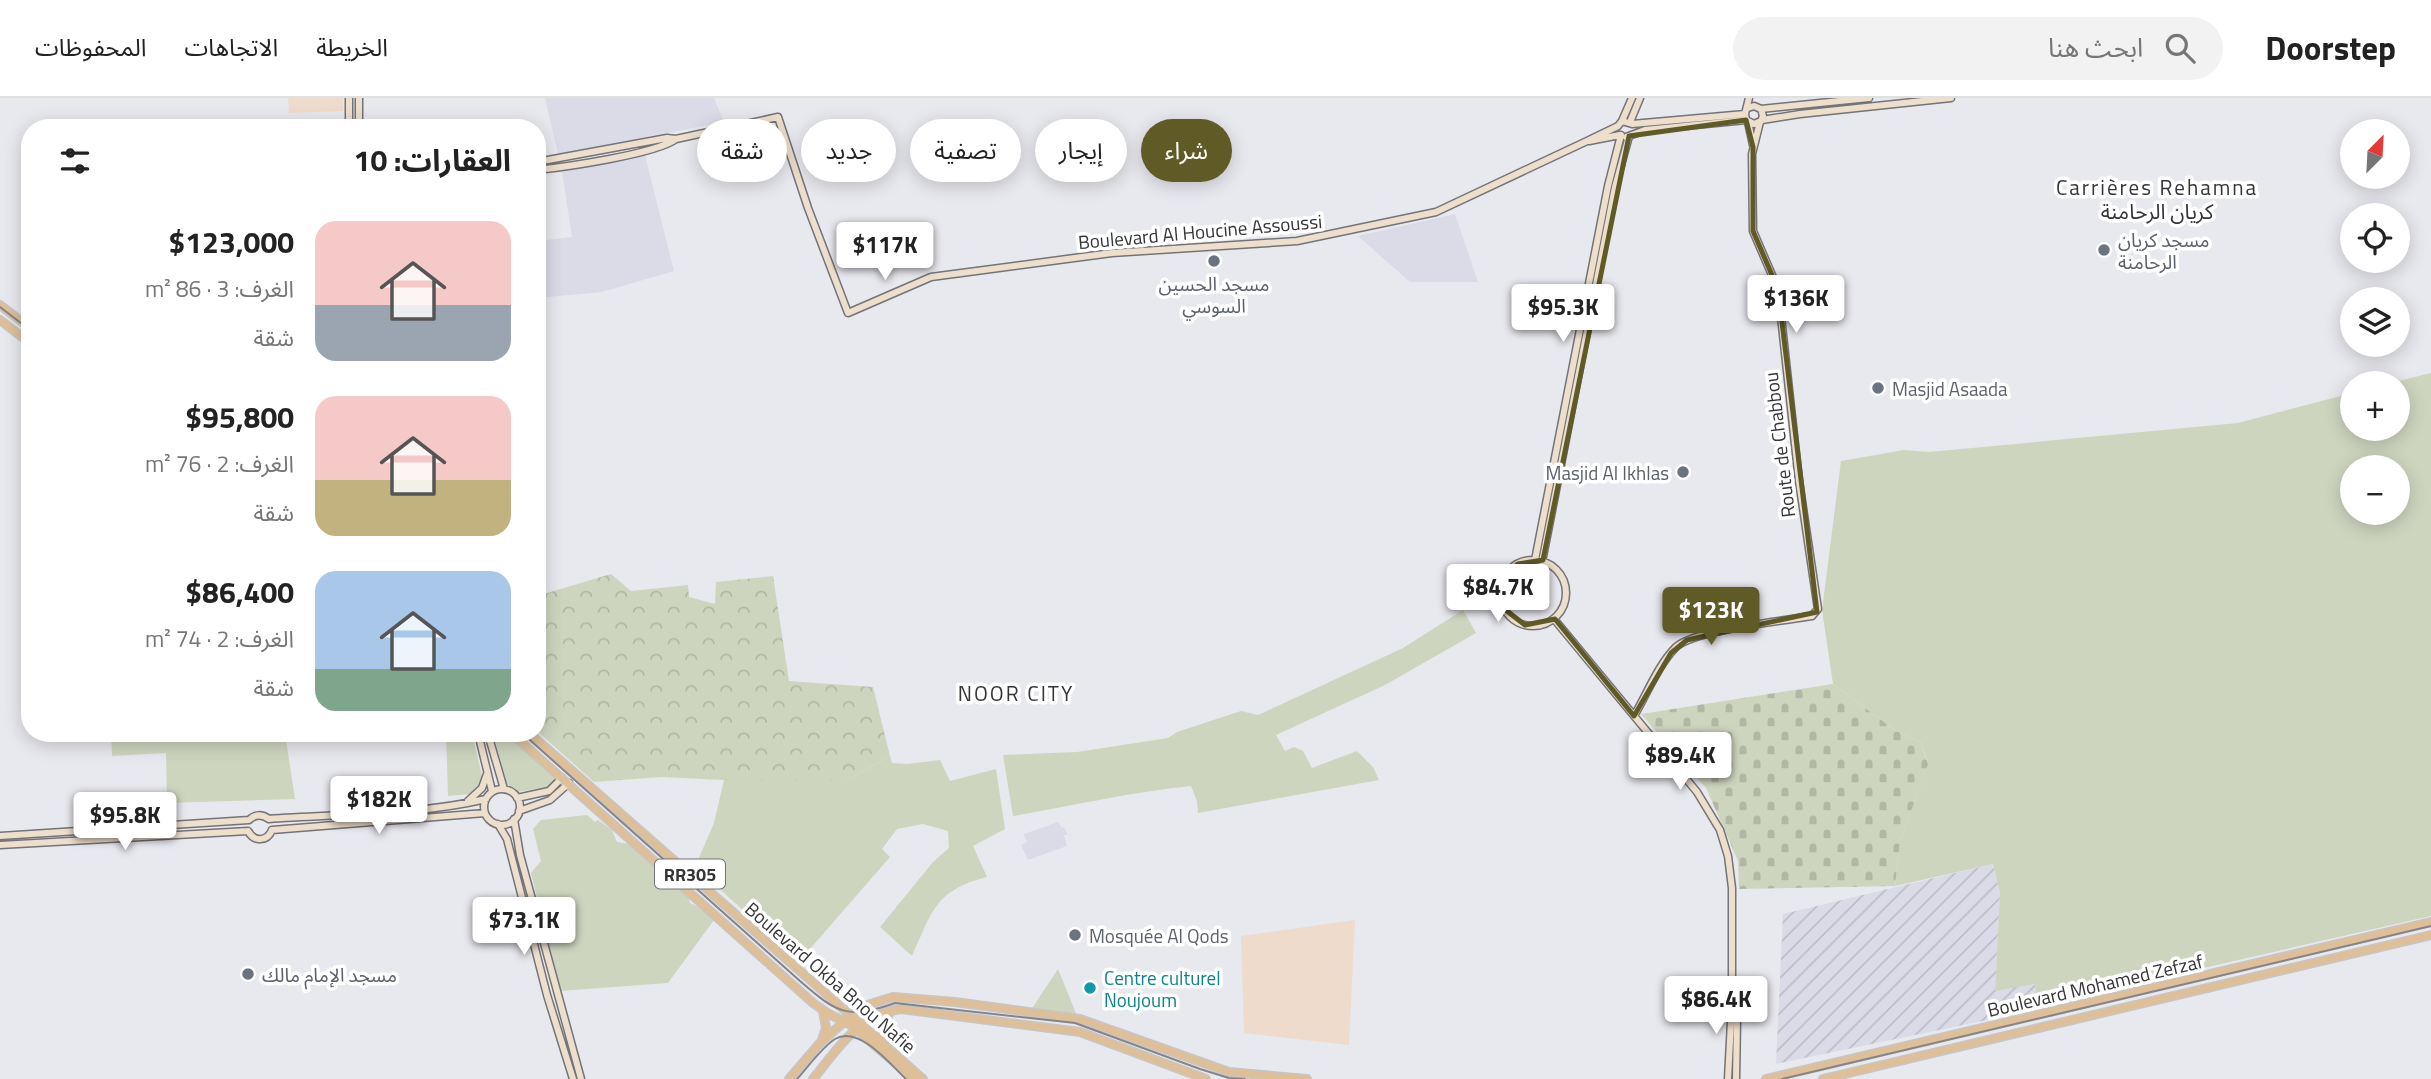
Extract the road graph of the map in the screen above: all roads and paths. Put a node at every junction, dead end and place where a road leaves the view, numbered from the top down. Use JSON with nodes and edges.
{"nodes":[{"id":1,"x":349,"y":98,"type":"edge"},
{"id":2,"x":359,"y":98,"type":"edge"},
{"id":3,"x":1632,"y":98,"type":"edge"},
{"id":4,"x":1640,"y":98,"type":"edge"},
{"id":5,"x":1749,"y":98,"type":"edge"},
{"id":6,"x":1755,"y":98,"type":"edge"},
{"id":7,"x":1869,"y":98,"type":"edge"},
{"id":8,"x":1951,"y":98,"type":"edge"},
{"id":9,"x":1759,"y":108,"type":"junction"},
{"id":10,"x":1746,"y":116,"type":"junction"},
{"id":11,"x":349,"y":119,"type":"edge"},
{"id":12,"x":359,"y":119,"type":"edge"},
{"id":13,"x":1761,"y":121,"type":"junction"},
{"id":14,"x":1625,"y":123,"type":"junction"},
{"id":15,"x":1625,"y":135,"type":"junction"},
{"id":16,"x":676,"y":139,"type":"junction"},
{"id":17,"x":1587,"y":141,"type":"junction"},
{"id":18,"x":1753,"y":147,"type":"junction"},
{"id":19,"x":546,"y":160,"type":"edge"},
{"id":20,"x":546,"y":168,"type":"edge"},
{"id":21,"x":0,"y":305,"type":"edge"},
{"id":22,"x":0,"y":320,"type":"edge"},
{"id":23,"x":21,"y":321,"type":"edge"},
{"id":24,"x":21,"y":336,"type":"edge"},
{"id":25,"x":1539,"y":561,"type":"junction"},
{"id":26,"x":1554,"y":619,"type":"junction"},
{"id":27,"x":1634,"y":716,"type":"junction"},
{"id":28,"x":480,"y":742,"type":"edge"},
{"id":29,"x":491,"y":742,"type":"edge"},
{"id":30,"x":522,"y":742,"type":"edge"},
{"id":31,"x":539,"y":742,"type":"edge"},
{"id":32,"x":487,"y":772,"type":"junction"},
{"id":33,"x":566,"y":781,"type":"junction"},
{"id":34,"x":504,"y":789,"type":"junction"},
{"id":35,"x":492,"y":792,"type":"junction"},
{"id":36,"x":517,"y":798,"type":"junction"},
{"id":37,"x":485,"y":799,"type":"junction"},
{"id":38,"x":462,"y":804,"type":"junction"},
{"id":39,"x":519,"y":811,"type":"junction"},
{"id":40,"x":485,"y":813,"type":"junction"},
{"id":41,"x":269,"y":819,"type":"junction"},
{"id":42,"x":514,"y":820,"type":"junction"},
{"id":43,"x":249,"y":821,"type":"junction"},
{"id":44,"x":498,"y":824,"type":"junction"},
{"id":45,"x":272,"y":830,"type":"junction"},
{"id":46,"x":248,"y":831,"type":"junction"},
{"id":47,"x":0,"y":836,"type":"edge"},
{"id":48,"x":0,"y":845,"type":"edge"},
{"id":49,"x":2431,"y":922,"type":"edge"},
{"id":50,"x":2431,"y":936,"type":"edge"},
{"id":51,"x":1733,"y":996,"type":"junction"},
{"id":52,"x":842,"y":1007,"type":"junction"},
{"id":53,"x":861,"y":1007,"type":"junction"},
{"id":54,"x":822,"y":1010,"type":"junction"},
{"id":55,"x":891,"y":1010,"type":"junction"},
{"id":56,"x":849,"y":1018,"type":"junction"},
{"id":57,"x":859,"y":1026,"type":"junction"},
{"id":58,"x":820,"y":1044,"type":"junction"},
{"id":59,"x":884,"y":1045,"type":"junction"},
{"id":60,"x":573,"y":1079,"type":"edge"},
{"id":61,"x":581,"y":1079,"type":"edge"},
{"id":62,"x":789,"y":1079,"type":"edge"},
{"id":63,"x":813,"y":1079,"type":"edge"},
{"id":64,"x":914,"y":1079,"type":"edge"},
{"id":65,"x":923,"y":1079,"type":"edge"},
{"id":66,"x":1206,"y":1079,"type":"edge"},
{"id":67,"x":1307,"y":1079,"type":"edge"},
{"id":68,"x":1728,"y":1079,"type":"edge"},
{"id":69,"x":1736,"y":1079,"type":"edge"},
{"id":70,"x":1766,"y":1079,"type":"edge"},
{"id":71,"x":1823,"y":1079,"type":"edge"}],
"edges":[{"from":1,"to":11,"type":"street"},
{"from":2,"to":12,"type":"street"},
{"from":3,"to":14,"type":"street"},
{"from":4,"to":14,"type":"street"},
{"from":5,"to":10,"type":"street","name":"Route de Chabbou"},
{"from":6,"to":9,"type":"street"},
{"from":7,"to":9,"type":"street"},
{"from":8,"to":13,"type":"street"},
{"from":9,"to":10,"type":"street"},
{"from":9,"to":13,"type":"street"},
{"from":10,"to":13,"type":"street"},
{"from":10,"to":14,"type":"street","name":"Boulevard Al Houcine Assoussi"},
{"from":10,"to":15,"type":"street","name":"Boulevard Al Houcine Assoussi"},
{"from":10,"to":18,"type":"street","name":"Route de Chabbou"},
{"from":13,"to":18,"type":"street","name":"Route de Chabbou"},
{"from":14,"to":15,"type":"street"},
{"from":14,"to":15,"type":"street"},
{"from":14,"to":17,"type":"street","name":"Boulevard Al Houcine Assoussi"},
{"from":15,"to":17,"type":"street","name":"Boulevard Al Houcine Assoussi"},
{"from":15,"to":25,"type":"street"},
{"from":16,"to":17,"type":"street","name":"Boulevard Al Houcine Assoussi"},
{"from":16,"to":19,"type":"street"},
{"from":16,"to":20,"type":"street"},
{"from":18,"to":27,"type":"street","name":"Route de Chabbou"},
{"from":21,"to":23,"type":"main road"},
{"from":22,"to":24,"type":"main road"},
{"from":25,"to":26,"type":"street"},
{"from":25,"to":26,"type":"street"},
{"from":26,"to":27,"type":"street"},
{"from":27,"to":51,"type":"street"},
{"from":28,"to":32,"type":"street"},
{"from":29,"to":34,"type":"street"},
{"from":30,"to":33,"type":"main road","name":"Boulevard Okba Bnou Nafie","number":"RR305"},
{"from":31,"to":52,"type":"main road","name":"Boulevard Okba Bnou Nafie","number":"RR305"},
{"from":32,"to":35,"type":"street"},
{"from":32,"to":38,"type":"street"},
{"from":33,"to":36,"type":"street"},
{"from":33,"to":39,"type":"street"},
{"from":33,"to":54,"type":"main road","name":"Boulevard Okba Bnou Nafie","number":"RR305"},
{"from":34,"to":35,"type":"street"},
{"from":34,"to":36,"type":"street"},
{"from":35,"to":37,"type":"street"},
{"from":36,"to":39,"type":"street"},
{"from":37,"to":38,"type":"street"},
{"from":37,"to":40,"type":"street"},
{"from":38,"to":41,"type":"street"},
{"from":39,"to":42,"type":"street"},
{"from":40,"to":44,"type":"street"},
{"from":40,"to":45,"type":"street"},
{"from":41,"to":43,"type":"street"},
{"from":41,"to":45,"type":"street"},
{"from":42,"to":44,"type":"street"},
{"from":42,"to":61,"type":"street"},
{"from":43,"to":46,"type":"street"},
{"from":43,"to":47,"type":"street"},
{"from":44,"to":60,"type":"street"},
{"from":45,"to":46,"type":"street"},
{"from":46,"to":48,"type":"street"},
{"from":49,"to":70,"type":"main road","name":"Boulevard Mohamed Zefzaf"},
{"from":50,"to":71,"type":"main road","name":"Boulevard Mohamed Zefzaf"},
{"from":51,"to":68,"type":"street"},
{"from":51,"to":69,"type":"street"},
{"from":52,"to":53,"type":"main road"},
{"from":52,"to":56,"type":"main road","name":"Boulevard Okba Bnou Nafie","number":"RR305"},
{"from":53,"to":56,"type":"main road"},
{"from":53,"to":67,"type":"main road"},
{"from":54,"to":56,"type":"main road","name":"Boulevard Okba Bnou Nafie","number":"RR305"},
{"from":54,"to":58,"type":"main road"},
{"from":55,"to":57,"type":"main road"},
{"from":55,"to":59,"type":"main road"},
{"from":55,"to":66,"type":"main road"},
{"from":56,"to":57,"type":"main road","name":"Boulevard Okba Bnou Nafie","number":"RR305"},
{"from":56,"to":58,"type":"main road"},
{"from":57,"to":59,"type":"main road","name":"Boulevard Okba Bnou Nafie","number":"RR305"},
{"from":57,"to":63,"type":"main road"},
{"from":57,"to":64,"type":"main road","name":"Boulevard Okba Bnou Nafie","number":"RR305"},
{"from":58,"to":62,"type":"main road"},
{"from":59,"to":65,"type":"main road","name":"Boulevard Okba Bnou Nafie","number":"RR305"}]}
